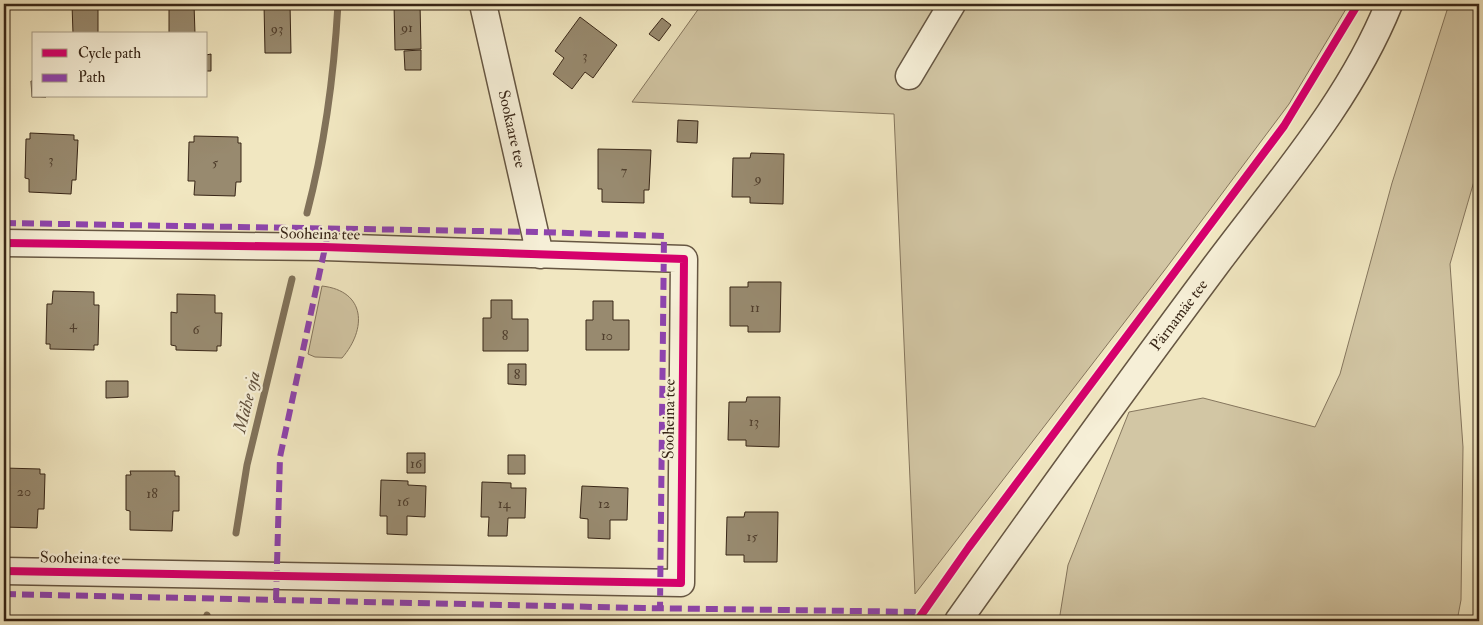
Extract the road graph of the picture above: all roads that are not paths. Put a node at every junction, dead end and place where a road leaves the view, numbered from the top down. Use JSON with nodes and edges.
{"nodes":[{"id":1,"x":483,"y":4,"type":"edge"},
{"id":2,"x":952,"y":4,"type":"edge"},
{"id":3,"x":1389,"y":4,"type":"edge"},
{"id":4,"x":909,"y":76,"type":"dead end"},
{"id":5,"x":4,"y":243,"type":"edge"},
{"id":6,"x":540,"y":255,"type":"junction"},
{"id":7,"x":4,"y":571,"type":"edge"},
{"id":8,"x":958,"y":621,"type":"edge"}],
"edges":[{"from":1,"to":6,"type":"street","name":"Sookaare tee"},
{"from":2,"to":4,"type":"street"},
{"from":3,"to":8,"type":"street","name":"Pärnamäe tee"},
{"from":5,"to":6,"type":"street","name":"Sooheina tee"},
{"from":6,"to":7,"type":"street","name":"Sooheina tee"}]}
